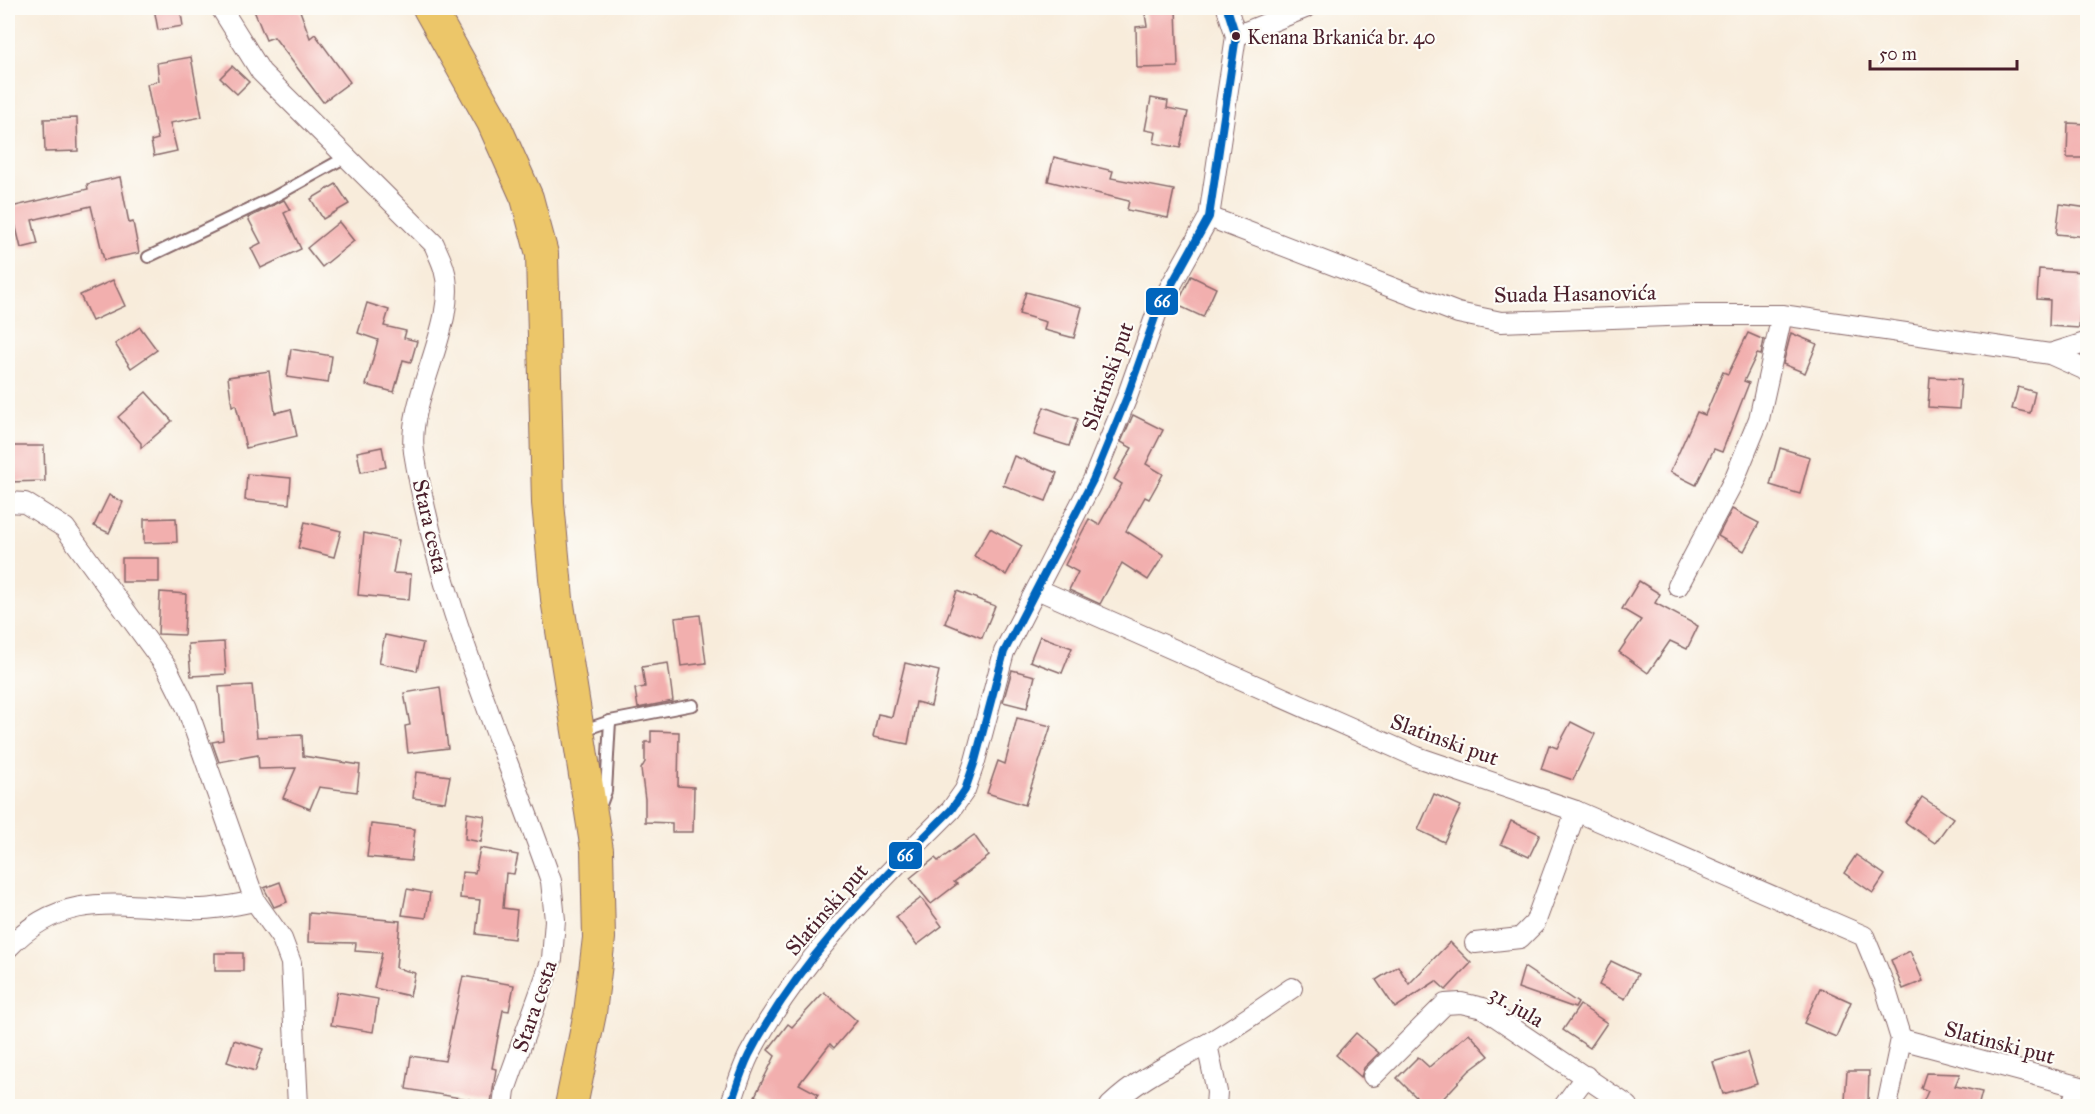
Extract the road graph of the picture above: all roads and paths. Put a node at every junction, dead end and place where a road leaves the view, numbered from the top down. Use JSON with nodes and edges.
{"nodes":[{"id":1,"x":221,"y":8,"type":"edge"},
{"id":2,"x":429,"y":8,"type":"edge"},
{"id":3,"x":1227,"y":8,"type":"edge"},
{"id":4,"x":1305,"y":8,"type":"edge"},
{"id":5,"x":1236,"y":36,"type":"junction"},
{"id":6,"x":346,"y":157,"type":"junction"},
{"id":7,"x":1209,"y":217,"type":"junction"},
{"id":8,"x":148,"y":256,"type":"dead end"},
{"id":9,"x":1782,"y":315,"type":"junction"},
{"id":10,"x":2088,"y":342,"type":"edge"},
{"id":11,"x":2050,"y":354,"type":"junction"},
{"id":12,"x":2088,"y":371,"type":"edge"},
{"id":13,"x":8,"y":502,"type":"edge"},
{"id":14,"x":1678,"y":585,"type":"dead end"},
{"id":15,"x":1037,"y":589,"type":"junction"},
{"id":16,"x":693,"y":705,"type":"dead end"},
{"id":17,"x":610,"y":721,"type":"junction"},
{"id":18,"x":578,"y":732,"type":"junction"},
{"id":19,"x":1576,"y":810,"type":"junction"},
{"id":20,"x":593,"y":820,"type":"junction"},
{"id":21,"x":255,"y":902,"type":"junction"},
{"id":22,"x":1475,"y":943,"type":"dead end"},
{"id":23,"x":8,"y":948,"type":"edge"},
{"id":24,"x":1292,"y":988,"type":"dead end"},
{"id":25,"x":1901,"y":1040,"type":"junction"},
{"id":26,"x":1206,"y":1044,"type":"junction"},
{"id":27,"x":1373,"y":1076,"type":"dead end"},
{"id":28,"x":1586,"y":1076,"type":"junction"},
{"id":29,"x":2083,"y":1088,"type":"edge"},
{"id":30,"x":298,"y":1107,"type":"edge"},
{"id":31,"x":503,"y":1107,"type":"edge"},
{"id":32,"x":571,"y":1107,"type":"edge"},
{"id":33,"x":730,"y":1107,"type":"edge"},
{"id":34,"x":1110,"y":1107,"type":"edge"},
{"id":35,"x":1216,"y":1107,"type":"edge"},
{"id":36,"x":1564,"y":1107,"type":"edge"},
{"id":37,"x":1628,"y":1107,"type":"edge"},
{"id":38,"x":1887,"y":1107,"type":"edge"},
{"id":39,"x":2071,"y":1107,"type":"edge"}],
"edges":[{"from":1,"to":6,"type":"street","name":"Stara cesta"},
{"from":2,"to":18,"type":"main road","name":"Stara cesta"},
{"from":3,"to":5,"type":"street","name":"Slatinski put"},
{"from":4,"to":5,"type":"street"},
{"from":5,"to":7,"type":"street","name":"Slatinski put"},
{"from":6,"to":8,"type":"lane"},
{"from":6,"to":31,"type":"street","name":"Stara cesta"},
{"from":7,"to":9,"type":"street","name":"Suada Hasanovića"},
{"from":7,"to":15,"type":"street","name":"Slatinski put"},
{"from":9,"to":11,"type":"street","name":"Suada Hasanovića"},
{"from":9,"to":14,"type":"street"},
{"from":10,"to":11,"type":"street","name":"Suada Hasanovića"},
{"from":11,"to":12,"type":"street","name":"Suada Hasanovića"},
{"from":13,"to":21,"type":"street"},
{"from":15,"to":19,"type":"street","name":"Slatinski put"},
{"from":15,"to":33,"type":"street","name":"Slatinski put"},
{"from":16,"to":17,"type":"lane"},
{"from":17,"to":18,"type":"lane"},
{"from":17,"to":20,"type":"lane"},
{"from":18,"to":20,"type":"main road","name":"Stara cesta"},
{"from":19,"to":22,"type":"street"},
{"from":19,"to":25,"type":"street","name":"Slatinski put"},
{"from":20,"to":32,"type":"main road","name":"Stara cesta"},
{"from":21,"to":23,"type":"street"},
{"from":21,"to":30,"type":"street"},
{"from":24,"to":26,"type":"street"},
{"from":25,"to":29,"type":"street","name":"Slatinski put"},
{"from":25,"to":38,"type":"street","name":"Slatinski put"},
{"from":26,"to":34,"type":"street"},
{"from":26,"to":35,"type":"street"},
{"from":27,"to":28,"type":"street","name":"31. jula"},
{"from":28,"to":36,"type":"street"},
{"from":28,"to":37,"type":"street","name":"31. jula"},
{"from":29,"to":39,"type":"street"}]}
